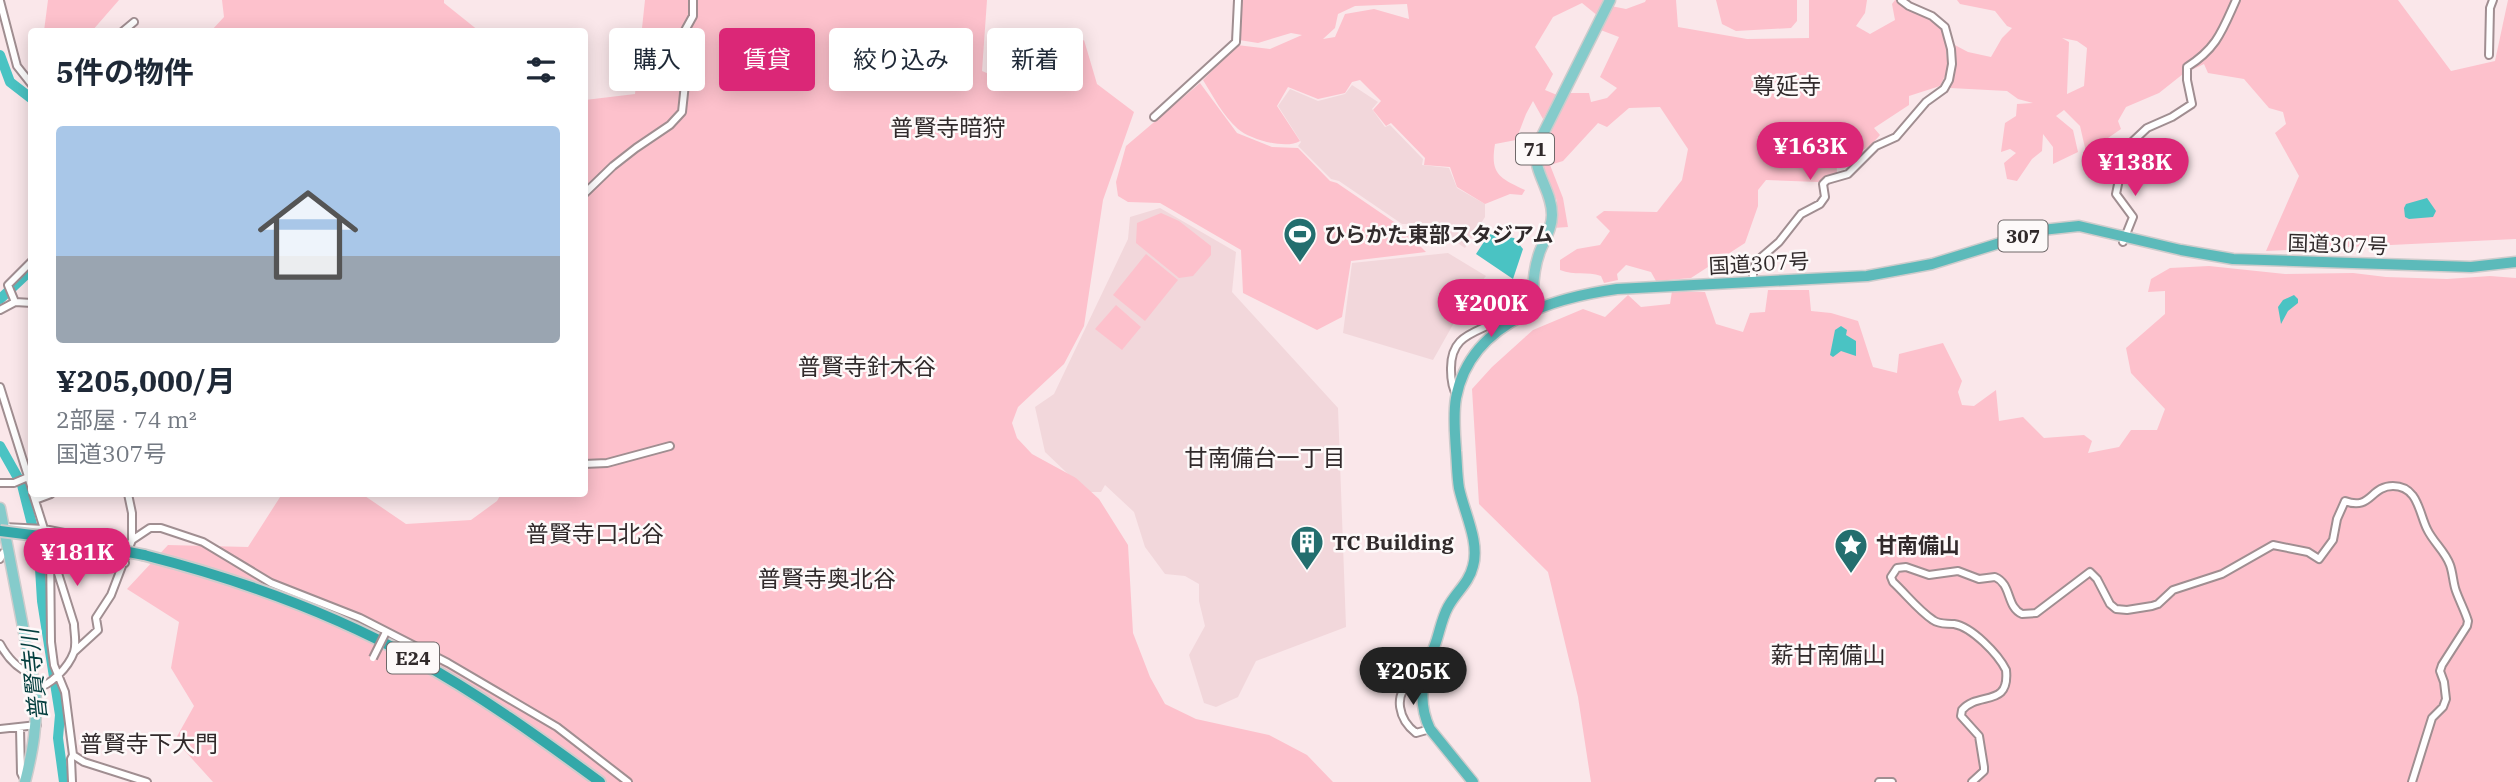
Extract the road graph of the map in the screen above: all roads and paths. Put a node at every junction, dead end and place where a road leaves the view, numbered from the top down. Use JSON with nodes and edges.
{"nodes":[{"id":1,"x":693,"y":0,"type":"edge"},
{"id":2,"x":1238,"y":0,"type":"edge"},
{"id":3,"x":1610,"y":0,"type":"edge"},
{"id":4,"x":1902,"y":0,"type":"edge"},
{"id":5,"x":2236,"y":0,"type":"edge"},
{"id":6,"x":2493,"y":0,"type":"edge"},
{"id":7,"x":0,"y":1,"type":"edge"},
{"id":8,"x":134,"y":22,"type":"dead end"},
{"id":9,"x":127,"y":28,"type":"edge"},
{"id":10,"x":2489,"y":55,"type":"dead end"},
{"id":11,"x":28,"y":80,"type":"edge"},
{"id":12,"x":1154,"y":117,"type":"dead end"},
{"id":13,"x":588,"y":190,"type":"edge"},
{"id":14,"x":2125,"y":239,"type":"junction"},
{"id":15,"x":2516,"y":262,"type":"edge"},
{"id":16,"x":28,"y":265,"type":"edge"},
{"id":17,"x":1753,"y":276,"type":"dead end"},
{"id":18,"x":1533,"y":284,"type":"junction"},
{"id":19,"x":14,"y":299,"type":"junction"},
{"id":20,"x":28,"y":302,"type":"edge"},
{"id":21,"x":1534,"y":309,"type":"junction"},
{"id":22,"x":0,"y":310,"type":"edge"},
{"id":23,"x":0,"y":387,"type":"edge"},
{"id":24,"x":1457,"y":396,"type":"junction"},
{"id":25,"x":670,"y":446,"type":"dead end"},
{"id":26,"x":588,"y":464,"type":"edge"},
{"id":27,"x":28,"y":477,"type":"joint"},
{"id":28,"x":0,"y":483,"type":"edge"},
{"id":29,"x":34,"y":497,"type":"edge"},
{"id":30,"x":128,"y":497,"type":"edge"},
{"id":31,"x":0,"y":508,"type":"edge"},
{"id":32,"x":2,"y":529,"type":"edge"},
{"id":33,"x":42,"y":529,"type":"junction"},
{"id":34,"x":130,"y":543,"type":"junction"},
{"id":35,"x":50,"y":548,"type":"junction"},
{"id":36,"x":9,"y":550,"type":"junction"},
{"id":37,"x":0,"y":559,"type":"edge"},
{"id":38,"x":125,"y":563,"type":"junction"},
{"id":39,"x":386,"y":632,"type":"junction"},
{"id":40,"x":0,"y":644,"type":"edge"},
{"id":41,"x":74,"y":652,"type":"junction"},
{"id":42,"x":373,"y":658,"type":"dead end"},
{"id":43,"x":31,"y":674,"type":"junction"},
{"id":44,"x":57,"y":675,"type":"junction"},
{"id":45,"x":1422,"y":682,"type":"junction"},
{"id":46,"x":35,"y":689,"type":"junction"},
{"id":47,"x":37,"y":724,"type":"junction"},
{"id":48,"x":20,"y":728,"type":"junction"},
{"id":49,"x":0,"y":729,"type":"edge"},
{"id":50,"x":1430,"y":729,"type":"junction"},
{"id":51,"x":73,"y":755,"type":"junction"},
{"id":52,"x":25,"y":782,"type":"edge"},
{"id":53,"x":72,"y":782,"type":"edge"},
{"id":54,"x":148,"y":782,"type":"edge"},
{"id":55,"x":598,"y":782,"type":"edge"},
{"id":56,"x":628,"y":782,"type":"edge"},
{"id":57,"x":1473,"y":782,"type":"edge"},
{"id":58,"x":1879,"y":782,"type":"edge"},
{"id":59,"x":1892,"y":782,"type":"edge"},
{"id":60,"x":1972,"y":782,"type":"edge"},
{"id":61,"x":2412,"y":782,"type":"edge"}],
"edges":[{"from":1,"to":13,"type":"street"},
{"from":2,"to":12,"type":"street"},
{"from":3,"to":18,"type":"main road","number":"71"},
{"from":4,"to":17,"type":"street"},
{"from":5,"to":14,"type":"street"},
{"from":6,"to":10,"type":"street"},
{"from":7,"to":11,"type":"street"},
{"from":8,"to":9,"type":"street"},
{"from":14,"to":15,"type":"highway","name":"国道307号","number":"307"},
{"from":14,"to":21,"type":"highway","name":"国道307号","number":"307"},
{"from":16,"to":19,"type":"street"},
{"from":18,"to":21,"type":"main road","number":"71"},
{"from":18,"to":24,"type":"street"},
{"from":19,"to":20,"type":"street"},
{"from":19,"to":22,"type":"street"},
{"from":21,"to":24,"type":"highway","name":"国道307号","number":"307"},
{"from":23,"to":27,"type":"street"},
{"from":24,"to":45,"type":"highway","name":"国道307号","number":"307"},
{"from":25,"to":26,"type":"street"},
{"from":27,"to":28,"type":"street"},
{"from":29,"to":33,"type":"street"},
{"from":30,"to":34,"type":"street"},
{"from":31,"to":32,"type":"main road"},
{"from":32,"to":33,"type":"street"},
{"from":32,"to":36,"type":"main road"},
{"from":32,"to":55,"type":"highway","number":"E24","bridge":true},
{"from":33,"to":34,"type":"street"},
{"from":33,"to":35,"type":"street"},
{"from":34,"to":38,"type":"street"},
{"from":34,"to":39,"type":"street"},
{"from":35,"to":38,"type":"street"},
{"from":35,"to":41,"type":"street"},
{"from":35,"to":44,"type":"street"},
{"from":36,"to":37,"type":"street"},
{"from":36,"to":43,"type":"main road"},
{"from":38,"to":41,"type":"street"},
{"from":39,"to":42,"type":"street","bridge":true},
{"from":39,"to":56,"type":"street"},
{"from":40,"to":43,"type":"street"},
{"from":41,"to":44,"type":"street"},
{"from":43,"to":46,"type":"main road"},
{"from":44,"to":46,"type":"street"},
{"from":44,"to":51,"type":"street"},
{"from":45,"to":50,"type":"highway","name":"国道307号","number":"307"},
{"from":45,"to":50,"type":"street"},
{"from":46,"to":47,"type":"main road"},
{"from":47,"to":48,"type":"street"},
{"from":47,"to":52,"type":"main road"},
{"from":48,"to":49,"type":"street"},
{"from":48,"to":52,"type":"street"},
{"from":50,"to":57,"type":"highway","name":"国道307号","number":"307"},
{"from":51,"to":53,"type":"street"},
{"from":51,"to":54,"type":"street"},
{"from":58,"to":59,"type":"street"},
{"from":60,"to":61,"type":"street"}]}
